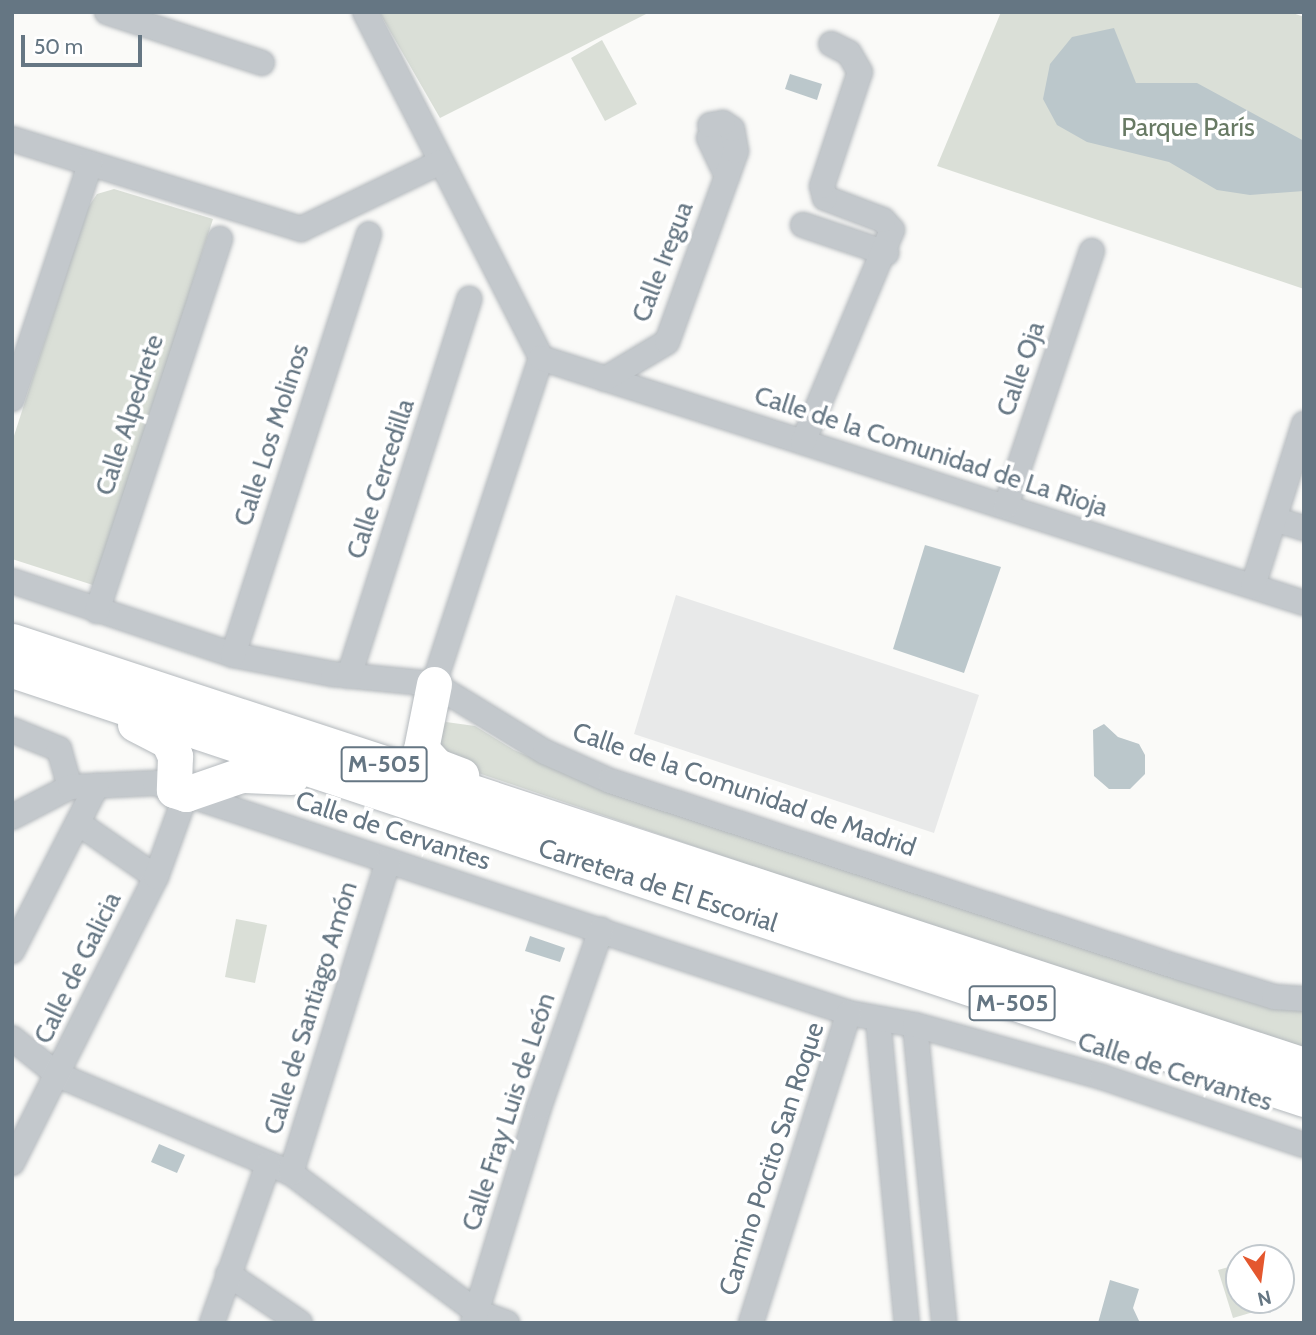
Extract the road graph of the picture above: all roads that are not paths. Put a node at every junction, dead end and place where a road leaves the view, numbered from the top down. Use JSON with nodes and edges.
{"nodes":[{"id":1,"x":107,"y":12,"type":"edge"},
{"id":2,"x":365,"y":12,"type":"edge"},
{"id":3,"x":831,"y":44,"type":"dead end"},
{"id":4,"x":262,"y":63,"type":"dead end"},
{"id":5,"x":709,"y":132,"type":"dead end"},
{"id":6,"x":12,"y":139,"type":"edge"},
{"id":7,"x":441,"y":162,"type":"junction"},
{"id":8,"x":90,"y":164,"type":"junction"},
{"id":9,"x":803,"y":225,"type":"dead end"},
{"id":10,"x":369,"y":234,"type":"dead end"},
{"id":11,"x":220,"y":239,"type":"dead end"},
{"id":12,"x":1092,"y":251,"type":"dead end"},
{"id":13,"x":886,"y":253,"type":"junction"},
{"id":14,"x":469,"y":299,"type":"dead end"},
{"id":15,"x":541,"y":358,"type":"junction"},
{"id":16,"x":605,"y":379,"type":"junction"},
{"id":17,"x":12,"y":400,"type":"edge"},
{"id":18,"x":1304,"y":424,"type":"edge"},
{"id":19,"x":803,"y":442,"type":"junction"},
{"id":20,"x":1298,"y":458,"type":"edge"},
{"id":21,"x":1006,"y":506,"type":"junction"},
{"id":22,"x":1274,"y":519,"type":"junction"},
{"id":23,"x":1304,"y":528,"type":"edge"},
{"id":24,"x":12,"y":581,"type":"edge"},
{"id":25,"x":1253,"y":586,"type":"junction"},
{"id":26,"x":1304,"y":603,"type":"edge"},
{"id":27,"x":97,"y":611,"type":"junction"},
{"id":28,"x":12,"y":641,"type":"edge"},
{"id":29,"x":55,"y":654,"type":"junction"},
{"id":30,"x":233,"y":655,"type":"junction"},
{"id":31,"x":12,"y":672,"type":"edge"},
{"id":32,"x":349,"y":676,"type":"junction"},
{"id":33,"x":434,"y":684,"type":"junction"},
{"id":34,"x":12,"y":730,"type":"edge"},
{"id":35,"x":97,"y":785,"type":"junction"},
{"id":36,"x":70,"y":787,"type":"junction"},
{"id":37,"x":357,"y":787,"type":"junction"},
{"id":38,"x":180,"y":792,"type":"junction"},
{"id":39,"x":12,"y":817,"type":"edge"},
{"id":40,"x":81,"y":825,"type":"junction"},
{"id":41,"x":388,"y":861,"type":"junction"},
{"id":42,"x":156,"y":877,"type":"junction"},
{"id":43,"x":756,"y":885,"type":"junction"},
{"id":44,"x":601,"y":930,"type":"junction"},
{"id":45,"x":12,"y":951,"type":"edge"},
{"id":46,"x":1304,"y":999,"type":"edge"},
{"id":47,"x":849,"y":1013,"type":"junction"},
{"id":48,"x":878,"y":1019,"type":"junction"},
{"id":49,"x":915,"y":1025,"type":"junction"},
{"id":50,"x":12,"y":1038,"type":"edge"},
{"id":51,"x":1304,"y":1065,"type":"edge"},
{"id":52,"x":58,"y":1075,"type":"junction"},
{"id":53,"x":1304,"y":1099,"type":"edge"},
{"id":54,"x":1304,"y":1145,"type":"edge"},
{"id":55,"x":12,"y":1163,"type":"edge"},
{"id":56,"x":279,"y":1169,"type":"junction"},
{"id":57,"x":928,"y":1176,"type":"junction"},
{"id":58,"x":892,"y":1178,"type":"junction"},
{"id":59,"x":229,"y":1275,"type":"junction"},
{"id":60,"x":475,"y":1317,"type":"edge"},
{"id":61,"x":212,"y":1323,"type":"edge"},
{"id":62,"x":300,"y":1323,"type":"edge"},
{"id":63,"x":507,"y":1323,"type":"edge"},
{"id":64,"x":751,"y":1323,"type":"edge"},
{"id":65,"x":907,"y":1323,"type":"edge"},
{"id":66,"x":944,"y":1323,"type":"edge"}],
"edges":[{"from":1,"to":4,"type":"street"},
{"from":2,"to":7,"type":"street"},
{"from":3,"to":13,"type":"street"},
{"from":5,"to":16,"type":"street","name":"Calle Iregua"},
{"from":6,"to":8,"type":"street"},
{"from":7,"to":8,"type":"street"},
{"from":7,"to":15,"type":"street"},
{"from":8,"to":17,"type":"street"},
{"from":9,"to":13,"type":"street"},
{"from":10,"to":30,"type":"street","name":"Calle Los Molinos"},
{"from":11,"to":27,"type":"street","name":"Calle Alpedrete"},
{"from":12,"to":21,"type":"street","name":"Calle Oja"},
{"from":13,"to":19,"type":"street"},
{"from":14,"to":32,"type":"street","name":"Calle Cercedilla"},
{"from":15,"to":16,"type":"street","name":"Calle de la Comunidad de La Rioja"},
{"from":15,"to":33,"type":"street"},
{"from":16,"to":19,"type":"street","name":"Calle de la Comunidad de La Rioja"},
{"from":18,"to":20,"type":"street"},
{"from":19,"to":21,"type":"street","name":"Calle de la Comunidad de La Rioja"},
{"from":20,"to":22,"type":"street"},
{"from":21,"to":25,"type":"street","name":"Calle de la Comunidad de La Rioja"},
{"from":22,"to":23,"type":"street"},
{"from":22,"to":25,"type":"street"},
{"from":24,"to":27,"type":"street","name":"Calle de la Comunidad de Madrid"},
{"from":25,"to":26,"type":"street","name":"Calle de la Comunidad de La Rioja"},
{"from":27,"to":30,"type":"street","name":"Calle de la Comunidad de Madrid"},
{"from":28,"to":29,"type":"highway","name":"Carretera de El Escorial","number":"M-505"},
{"from":29,"to":33,"type":"highway","number":"M-505"},
{"from":29,"to":43,"type":"highway","name":"Carretera de El Escorial","number":"M-505"},
{"from":30,"to":32,"type":"street","name":"Calle de la Comunidad de Madrid"},
{"from":31,"to":37,"type":"highway","name":"Carretera de El Escorial","number":"M-505"},
{"from":31,"to":38,"type":"highway"},
{"from":32,"to":33,"type":"street","name":"Calle de la Comunidad de Madrid"},
{"from":33,"to":43,"type":"highway","number":"M-505"},
{"from":33,"to":46,"type":"street","name":"Calle de la Comunidad de Madrid"},
{"from":34,"to":36,"type":"street"},
{"from":35,"to":36,"type":"street","name":"Calle de Cervantes"},
{"from":35,"to":38,"type":"street","name":"Calle de Cervantes"},
{"from":35,"to":40,"type":"street"},
{"from":36,"to":39,"type":"street"},
{"from":37,"to":38,"type":"highway","number":"M-505"},
{"from":37,"to":53,"type":"highway","name":"Carretera de El Escorial","number":"M-505"},
{"from":38,"to":41,"type":"street","name":"Calle de Cervantes"},
{"from":38,"to":42,"type":"street","name":"Calle de Galicia"},
{"from":40,"to":42,"type":"street"},
{"from":40,"to":45,"type":"street"},
{"from":41,"to":44,"type":"street","name":"Calle de Cervantes"},
{"from":41,"to":56,"type":"street","name":"Calle de Santiago Amón"},
{"from":42,"to":52,"type":"street","name":"Calle de Galicia"},
{"from":43,"to":51,"type":"highway","name":"Carretera de El Escorial","number":"M-505"},
{"from":44,"to":47,"type":"street","name":"Calle de Cervantes"},
{"from":44,"to":60,"type":"street","name":"Calle Fray Luis de León"},
{"from":47,"to":48,"type":"street","name":"Calle de Cervantes"},
{"from":47,"to":64,"type":"street","name":"Camino Pocito San Roque"},
{"from":48,"to":49,"type":"street","name":"Calle de Cervantes"},
{"from":48,"to":58,"type":"street"},
{"from":49,"to":54,"type":"street","name":"Calle de Cervantes"},
{"from":49,"to":57,"type":"street"},
{"from":50,"to":52,"type":"street"},
{"from":52,"to":55,"type":"street","name":"Calle de Galicia"},
{"from":52,"to":56,"type":"street"},
{"from":56,"to":59,"type":"street","name":"Calle de Santiago Amón"},
{"from":56,"to":60,"type":"street"},
{"from":57,"to":58,"type":"street"},
{"from":57,"to":66,"type":"street"},
{"from":58,"to":65,"type":"street"},
{"from":59,"to":61,"type":"street","name":"Calle de Santiago Amón"},
{"from":59,"to":62,"type":"street"},
{"from":60,"to":63,"type":"street"}]}
